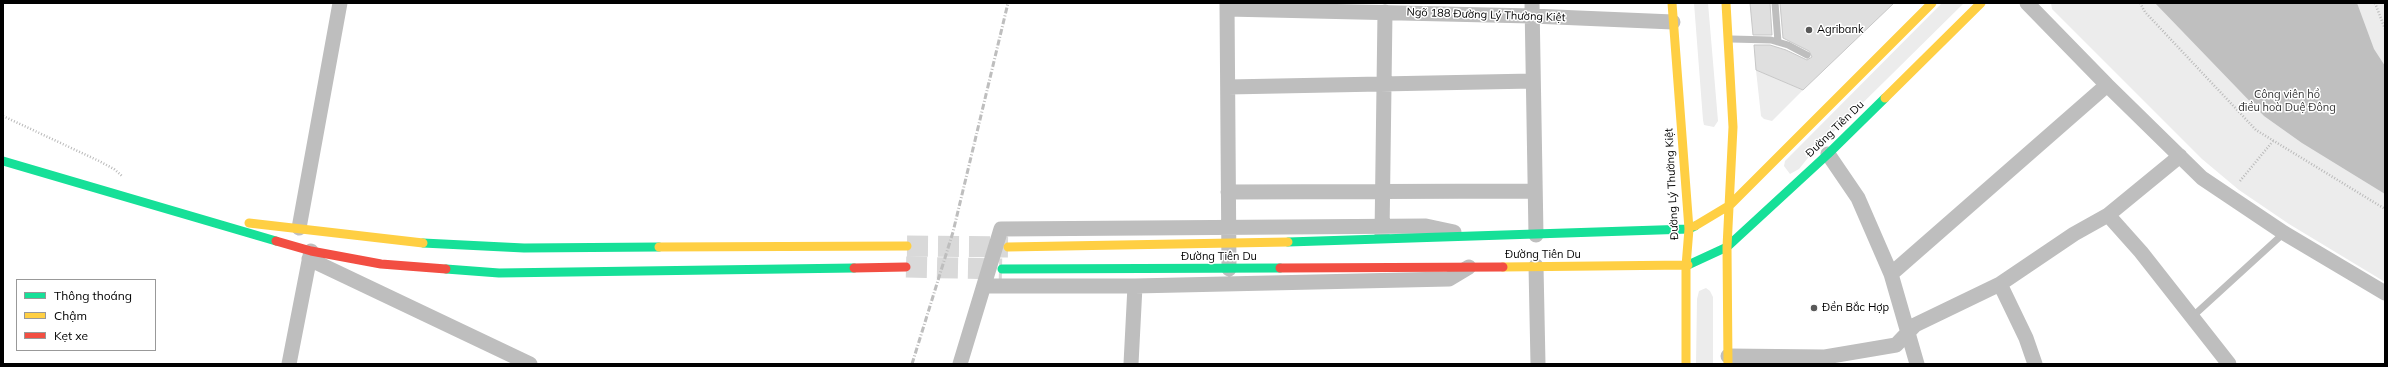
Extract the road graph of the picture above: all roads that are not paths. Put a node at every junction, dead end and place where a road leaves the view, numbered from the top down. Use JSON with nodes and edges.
{"nodes":[{"id":1,"x":340,"y":3,"type":"edge"},
{"id":2,"x":1672,"y":3,"type":"edge"},
{"id":3,"x":1726,"y":3,"type":"edge"},
{"id":4,"x":1775,"y":3,"type":"edge"},
{"id":5,"x":1932,"y":3,"type":"edge"},
{"id":6,"x":1981,"y":3,"type":"edge"},
{"id":7,"x":2027,"y":3,"type":"edge"},
{"id":8,"x":1227,"y":6,"type":"edge"},
{"id":9,"x":1304,"y":7,"type":"edge"},
{"id":10,"x":1463,"y":9,"type":"edge"},
{"id":11,"x":1532,"y":9,"type":"edge"},
{"id":12,"x":1385,"y":12,"type":"junction"},
{"id":13,"x":1673,"y":22,"type":"junction"},
{"id":14,"x":1728,"y":39,"type":"junction"},
{"id":15,"x":1778,"y":42,"type":"junction"},
{"id":16,"x":1807,"y":55,"type":"dead end"},
{"id":17,"x":1533,"y":81,"type":"junction"},
{"id":18,"x":1385,"y":84,"type":"junction"},
{"id":19,"x":2107,"y":85,"type":"junction"},
{"id":20,"x":1228,"y":87,"type":"junction"},
{"id":21,"x":1828,"y":154,"type":"junction"},
{"id":22,"x":2180,"y":156,"type":"junction"},
{"id":23,"x":3,"y":161,"type":"edge"},
{"id":24,"x":1535,"y":191,"type":"junction"},
{"id":25,"x":1228,"y":192,"type":"junction"},
{"id":26,"x":1382,"y":192,"type":"junction"},
{"id":27,"x":1730,"y":205,"type":"junction"},
{"id":28,"x":2108,"y":214,"type":"junction"},
{"id":29,"x":198,"y":217,"type":"junction"},
{"id":30,"x":1229,"y":226,"type":"junction"},
{"id":31,"x":299,"y":228,"type":"junction"},
{"id":32,"x":1689,"y":229,"type":"junction"},
{"id":33,"x":1382,"y":233,"type":"junction"},
{"id":34,"x":2284,"y":233,"type":"junction"},
{"id":35,"x":1467,"y":235,"type":"joint"},
{"id":36,"x":1536,"y":235,"type":"junction"},
{"id":37,"x":1228,"y":242,"type":"junction"},
{"id":38,"x":907,"y":246,"type":"tunnel mouth"},
{"id":39,"x":1008,"y":247,"type":"tunnel mouth"},
{"id":40,"x":1727,"y":247,"type":"junction"},
{"id":41,"x":310,"y":255,"type":"junction"},
{"id":42,"x":1536,"y":266,"type":"junction"},
{"id":43,"x":1686,"y":266,"type":"junction"},
{"id":44,"x":906,"y":267,"type":"tunnel mouth"},
{"id":45,"x":1468,"y":267,"type":"junction"},
{"id":46,"x":1002,"y":269,"type":"tunnel mouth"},
{"id":47,"x":1229,"y":269,"type":"junction"},
{"id":48,"x":1891,"y":274,"type":"junction"},
{"id":49,"x":2000,"y":284,"type":"junction"},
{"id":50,"x":984,"y":286,"type":"junction"},
{"id":51,"x":1135,"y":286,"type":"junction"},
{"id":52,"x":2385,"y":293,"type":"edge"},
{"id":53,"x":2192,"y":317,"type":"junction"},
{"id":54,"x":1907,"y":334,"type":"junction"},
{"id":55,"x":1728,"y":360,"type":"edge"},
{"id":56,"x":1818,"y":361,"type":"edge"},
{"id":57,"x":289,"y":364,"type":"edge"},
{"id":58,"x":530,"y":364,"type":"edge"},
{"id":59,"x":960,"y":364,"type":"edge"},
{"id":60,"x":1131,"y":364,"type":"edge"},
{"id":61,"x":1538,"y":364,"type":"edge"},
{"id":62,"x":1686,"y":364,"type":"edge"},
{"id":63,"x":1917,"y":364,"type":"edge"},
{"id":64,"x":2035,"y":364,"type":"edge"},
{"id":65,"x":2229,"y":364,"type":"edge"}],
"edges":[{"from":1,"to":31,"type":"street"},
{"from":2,"to":13,"type":"main road","name":"Đường Lý Thường Kiệt"},
{"from":3,"to":14,"type":"main road"},
{"from":4,"to":15,"type":"lane"},
{"from":5,"to":27,"type":"main road","name":"Đường Tiên Du"},
{"from":6,"to":21,"type":"main road","name":"Đường Tiên Du"},
{"from":7,"to":19,"type":"street"},
{"from":8,"to":9,"type":"street","name":"Ngõ 188 Đường Lý Thường Kiệt"},
{"from":8,"to":20,"type":"street"},
{"from":9,"to":12,"type":"street","name":"Ngõ 188 Đường Lý Thường Kiệt"},
{"from":10,"to":11,"type":"street","name":"Ngõ 188 Đường Lý Thường Kiệt"},
{"from":10,"to":12,"type":"street","name":"Ngõ 188 Đường Lý Thường Kiệt"},
{"from":11,"to":13,"type":"street","name":"Ngõ 188 Đường Lý Thường Kiệt"},
{"from":11,"to":17,"type":"street"},
{"from":12,"to":18,"type":"street"},
{"from":13,"to":32,"type":"main road","name":"Đường Lý Thường Kiệt"},
{"from":14,"to":15,"type":"lane"},
{"from":14,"to":27,"type":"main road"},
{"from":15,"to":16,"type":"lane"},
{"from":17,"to":18,"type":"street"},
{"from":17,"to":24,"type":"street"},
{"from":18,"to":20,"type":"street"},
{"from":18,"to":26,"type":"street"},
{"from":19,"to":22,"type":"street"},
{"from":19,"to":48,"type":"street"},
{"from":20,"to":25,"type":"street"},
{"from":21,"to":40,"type":"main road","name":"Đường Tiên Du"},
{"from":21,"to":48,"type":"street"},
{"from":22,"to":28,"type":"street"},
{"from":22,"to":34,"type":"street"},
{"from":23,"to":29,"type":"main road"},
{"from":24,"to":26,"type":"street"},
{"from":24,"to":36,"type":"street"},
{"from":25,"to":26,"type":"street"},
{"from":25,"to":30,"type":"street"},
{"from":26,"to":33,"type":"street"},
{"from":27,"to":32,"type":"main road","name":"Đường Tiên Du"},
{"from":27,"to":40,"type":"main road"},
{"from":28,"to":49,"type":"street"},
{"from":28,"to":53,"type":"street"},
{"from":29,"to":31,"type":"main road"},
{"from":29,"to":41,"type":"main road"},
{"from":30,"to":33,"type":"street"},
{"from":30,"to":37,"type":"street"},
{"from":30,"to":50,"type":"street"},
{"from":31,"to":38,"type":"main road"},
{"from":32,"to":36,"type":"main road","name":"Đường Tiên Du"},
{"from":32,"to":43,"type":"main road","name":"Đường Lý Thường Kiệt"},
{"from":33,"to":35,"type":"street"},
{"from":33,"to":37,"type":"main road","name":"Đường Tiên Du"},
{"from":34,"to":52,"type":"street"},
{"from":34,"to":53,"type":"lane"},
{"from":35,"to":36,"type":"main road","name":"Đường Tiên Du"},
{"from":37,"to":39,"type":"main road","name":"Đường Tiên Du"},
{"from":37,"to":47,"type":"street"},
{"from":40,"to":43,"type":"main road","name":"Đường Tiên Du"},
{"from":40,"to":55,"type":"main road"},
{"from":41,"to":44,"type":"main road"},
{"from":41,"to":57,"type":"street"},
{"from":41,"to":58,"type":"street"},
{"from":42,"to":43,"type":"main road","name":"Đường Tiên Du"},
{"from":42,"to":45,"type":"main road","name":"Đường Tiên Du"},
{"from":42,"to":61,"type":"street"},
{"from":43,"to":62,"type":"main road","name":"Đường Lý Thường Kiệt"},
{"from":45,"to":47,"type":"main road","name":"Đường Tiên Du"},
{"from":45,"to":51,"type":"street"},
{"from":46,"to":47,"type":"main road","name":"Đường Tiên Du"},
{"from":48,"to":54,"type":"street"},
{"from":49,"to":54,"type":"street"},
{"from":49,"to":64,"type":"street"},
{"from":50,"to":51,"type":"street"},
{"from":50,"to":59,"type":"street"},
{"from":51,"to":60,"type":"street"},
{"from":53,"to":65,"type":"street"},
{"from":54,"to":56,"type":"street"},
{"from":54,"to":63,"type":"street"},
{"from":55,"to":56,"type":"street"}]}
